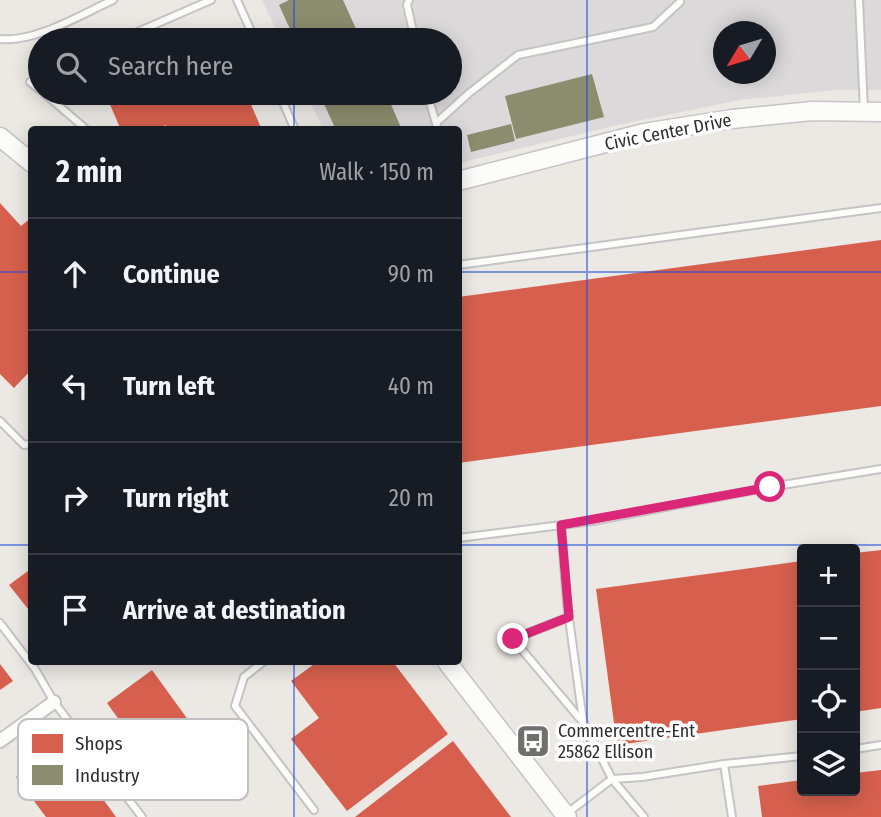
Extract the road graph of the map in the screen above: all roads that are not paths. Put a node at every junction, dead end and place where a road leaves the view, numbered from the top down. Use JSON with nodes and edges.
{"nodes":[{"id":1,"x":113,"y":0,"type":"edge"},
{"id":2,"x":211,"y":0,"type":"edge"},
{"id":3,"x":237,"y":0,"type":"edge"},
{"id":4,"x":409,"y":0,"type":"edge"},
{"id":5,"x":680,"y":0,"type":"edge"},
{"id":6,"x":859,"y":0,"type":"edge"},
{"id":7,"x":51,"y":28,"type":"edge"},
{"id":8,"x":147,"y":28,"type":"edge"},
{"id":9,"x":250,"y":28,"type":"edge"},
{"id":10,"x":412,"y":28,"type":"edge"},
{"id":11,"x":28,"y":36,"type":"edge"},
{"id":12,"x":0,"y":39,"type":"edge"},
{"id":13,"x":462,"y":100,"type":"edge"},
{"id":14,"x":58,"y":105,"type":"edge"},
{"id":15,"x":284,"y":105,"type":"edge"},
{"id":16,"x":431,"y":105,"type":"edge"},
{"id":17,"x":457,"y":105,"type":"edge"},
{"id":18,"x":873,"y":112,"type":"edge"},
{"id":19,"x":82,"y":126,"type":"edge"},
{"id":20,"x":293,"y":126,"type":"edge"},
{"id":21,"x":437,"y":126,"type":"edge"},
{"id":22,"x":0,"y":137,"type":"edge"},
{"id":23,"x":28,"y":160,"type":"edge"},
{"id":24,"x":462,"y":180,"type":"edge"},
{"id":25,"x":881,"y":208,"type":"edge"},
{"id":26,"x":462,"y":264,"type":"edge"},
{"id":27,"x":0,"y":421,"type":"edge"},
{"id":28,"x":28,"y":444,"type":"edge"},
{"id":29,"x":881,"y":469,"type":"edge"},
{"id":30,"x":561,"y":525,"type":"junction"},
{"id":31,"x":462,"y":537,"type":"edge"},
{"id":32,"x":569,"y":617,"type":"junction"},
{"id":33,"x":0,"y":623,"type":"edge"},
{"id":34,"x":28,"y":660,"type":"edge"},
{"id":35,"x":32,"y":665,"type":"edge"},
{"id":36,"x":259,"y":665,"type":"edge"},
{"id":37,"x":449,"y":665,"type":"edge"},
{"id":38,"x":54,"y":702,"type":"junction"},
{"id":39,"x":30,"y":719,"type":"edge"},
{"id":40,"x":67,"y":719,"type":"edge"},
{"id":41,"x":245,"y":719,"type":"edge"},
{"id":42,"x":583,"y":721,"type":"junction"},
{"id":43,"x":248,"y":723,"type":"edge"},
{"id":44,"x":18,"y":728,"type":"edge"},
{"id":45,"x":0,"y":741,"type":"edge"},
{"id":46,"x":881,"y":745,"type":"edge"},
{"id":47,"x":860,"y":748,"type":"edge"},
{"id":48,"x":797,"y":757,"type":"edge"},
{"id":49,"x":724,"y":764,"type":"junction"},
{"id":50,"x":611,"y":779,"type":"junction"},
{"id":51,"x":129,"y":800,"type":"edge"},
{"id":52,"x":314,"y":810,"type":"dead end"},
{"id":53,"x":566,"y":816,"type":"edge"},
{"id":54,"x":142,"y":817,"type":"edge"},
{"id":55,"x":644,"y":817,"type":"edge"},
{"id":56,"x":732,"y":817,"type":"edge"}],
"edges":[{"from":1,"to":7,"type":"lane"},
{"from":2,"to":8,"type":"lane"},
{"from":3,"to":9,"type":"lane"},
{"from":4,"to":10,"type":"lane"},
{"from":5,"to":13,"type":"lane"},
{"from":6,"to":18,"type":"lane"},
{"from":11,"to":12,"type":"lane"},
{"from":14,"to":19,"type":"lane"},
{"from":15,"to":20,"type":"lane"},
{"from":16,"to":21,"type":"lane"},
{"from":17,"to":21,"type":"lane"},
{"from":18,"to":24,"type":"street","name":"Civic Center Drive"},
{"from":22,"to":23,"type":"street"},
{"from":25,"to":26,"type":"lane"},
{"from":27,"to":28,"type":"lane"},
{"from":29,"to":30,"type":"lane"},
{"from":30,"to":31,"type":"lane"},
{"from":30,"to":32,"type":"lane"},
{"from":32,"to":42,"type":"lane"},
{"from":32,"to":42,"type":"lane"},
{"from":33,"to":34,"type":"lane"},
{"from":35,"to":38,"type":"lane"},
{"from":36,"to":41,"type":"lane"},
{"from":37,"to":53,"type":"street"},
{"from":38,"to":39,"type":"street"},
{"from":38,"to":40,"type":"lane"},
{"from":42,"to":50,"type":"lane"},
{"from":43,"to":52,"type":"lane"},
{"from":44,"to":45,"type":"street"},
{"from":46,"to":47,"type":"lane"},
{"from":48,"to":49,"type":"lane"},
{"from":49,"to":50,"type":"lane"},
{"from":49,"to":56,"type":"lane"},
{"from":50,"to":53,"type":"lane"},
{"from":50,"to":55,"type":"lane"},
{"from":51,"to":54,"type":"lane"}]}
